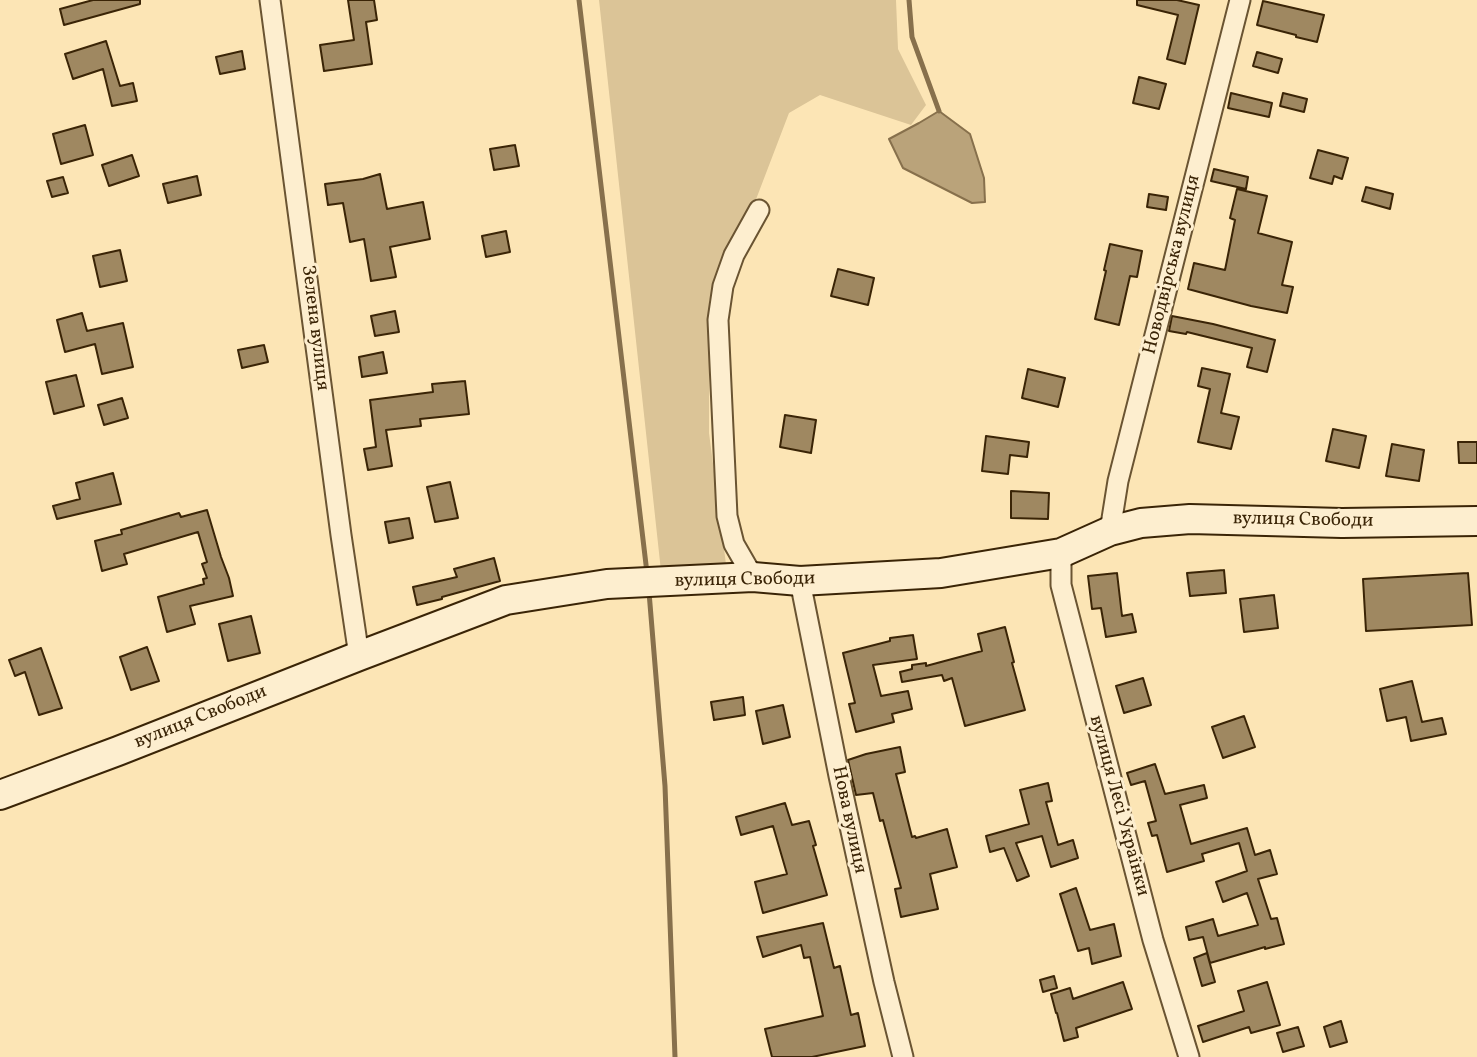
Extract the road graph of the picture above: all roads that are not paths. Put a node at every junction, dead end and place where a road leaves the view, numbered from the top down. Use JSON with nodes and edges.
{"nodes":[{"id":1,"x":270,"y":0,"type":"edge"},
{"id":2,"x":1240,"y":0,"type":"edge"},
{"id":3,"x":759,"y":211,"type":"dead end"},
{"id":4,"x":1477,"y":521,"type":"edge"},
{"id":5,"x":1110,"y":531,"type":"junction"},
{"id":6,"x":1061,"y":553,"type":"junction"},
{"id":7,"x":753,"y":577,"type":"junction"},
{"id":8,"x":800,"y":581,"type":"junction"},
{"id":9,"x":359,"y":656,"type":"junction"},
{"id":10,"x":0,"y":795,"type":"edge"},
{"id":11,"x":903,"y":1057,"type":"edge"},
{"id":12,"x":1189,"y":1057,"type":"edge"}],
"edges":[{"from":1,"to":9,"type":"street","name":"Зелена вулиця"},
{"from":2,"to":5,"type":"street","name":"Новодвірська вулиця"},
{"from":3,"to":7,"type":"street"},
{"from":4,"to":5,"type":"main road","name":"вулиця Свободи"},
{"from":5,"to":6,"type":"main road","name":"вулиця Свободи"},
{"from":6,"to":8,"type":"main road","name":"вулиця Свободи"},
{"from":6,"to":12,"type":"street","name":"вулиця Лесі Українки"},
{"from":7,"to":8,"type":"main road","name":"вулиця Свободи"},
{"from":7,"to":9,"type":"main road","name":"вулиця Свободи"},
{"from":8,"to":11,"type":"street","name":"Нова вулиця"},
{"from":9,"to":10,"type":"main road","name":"вулиця Свободи"}]}
